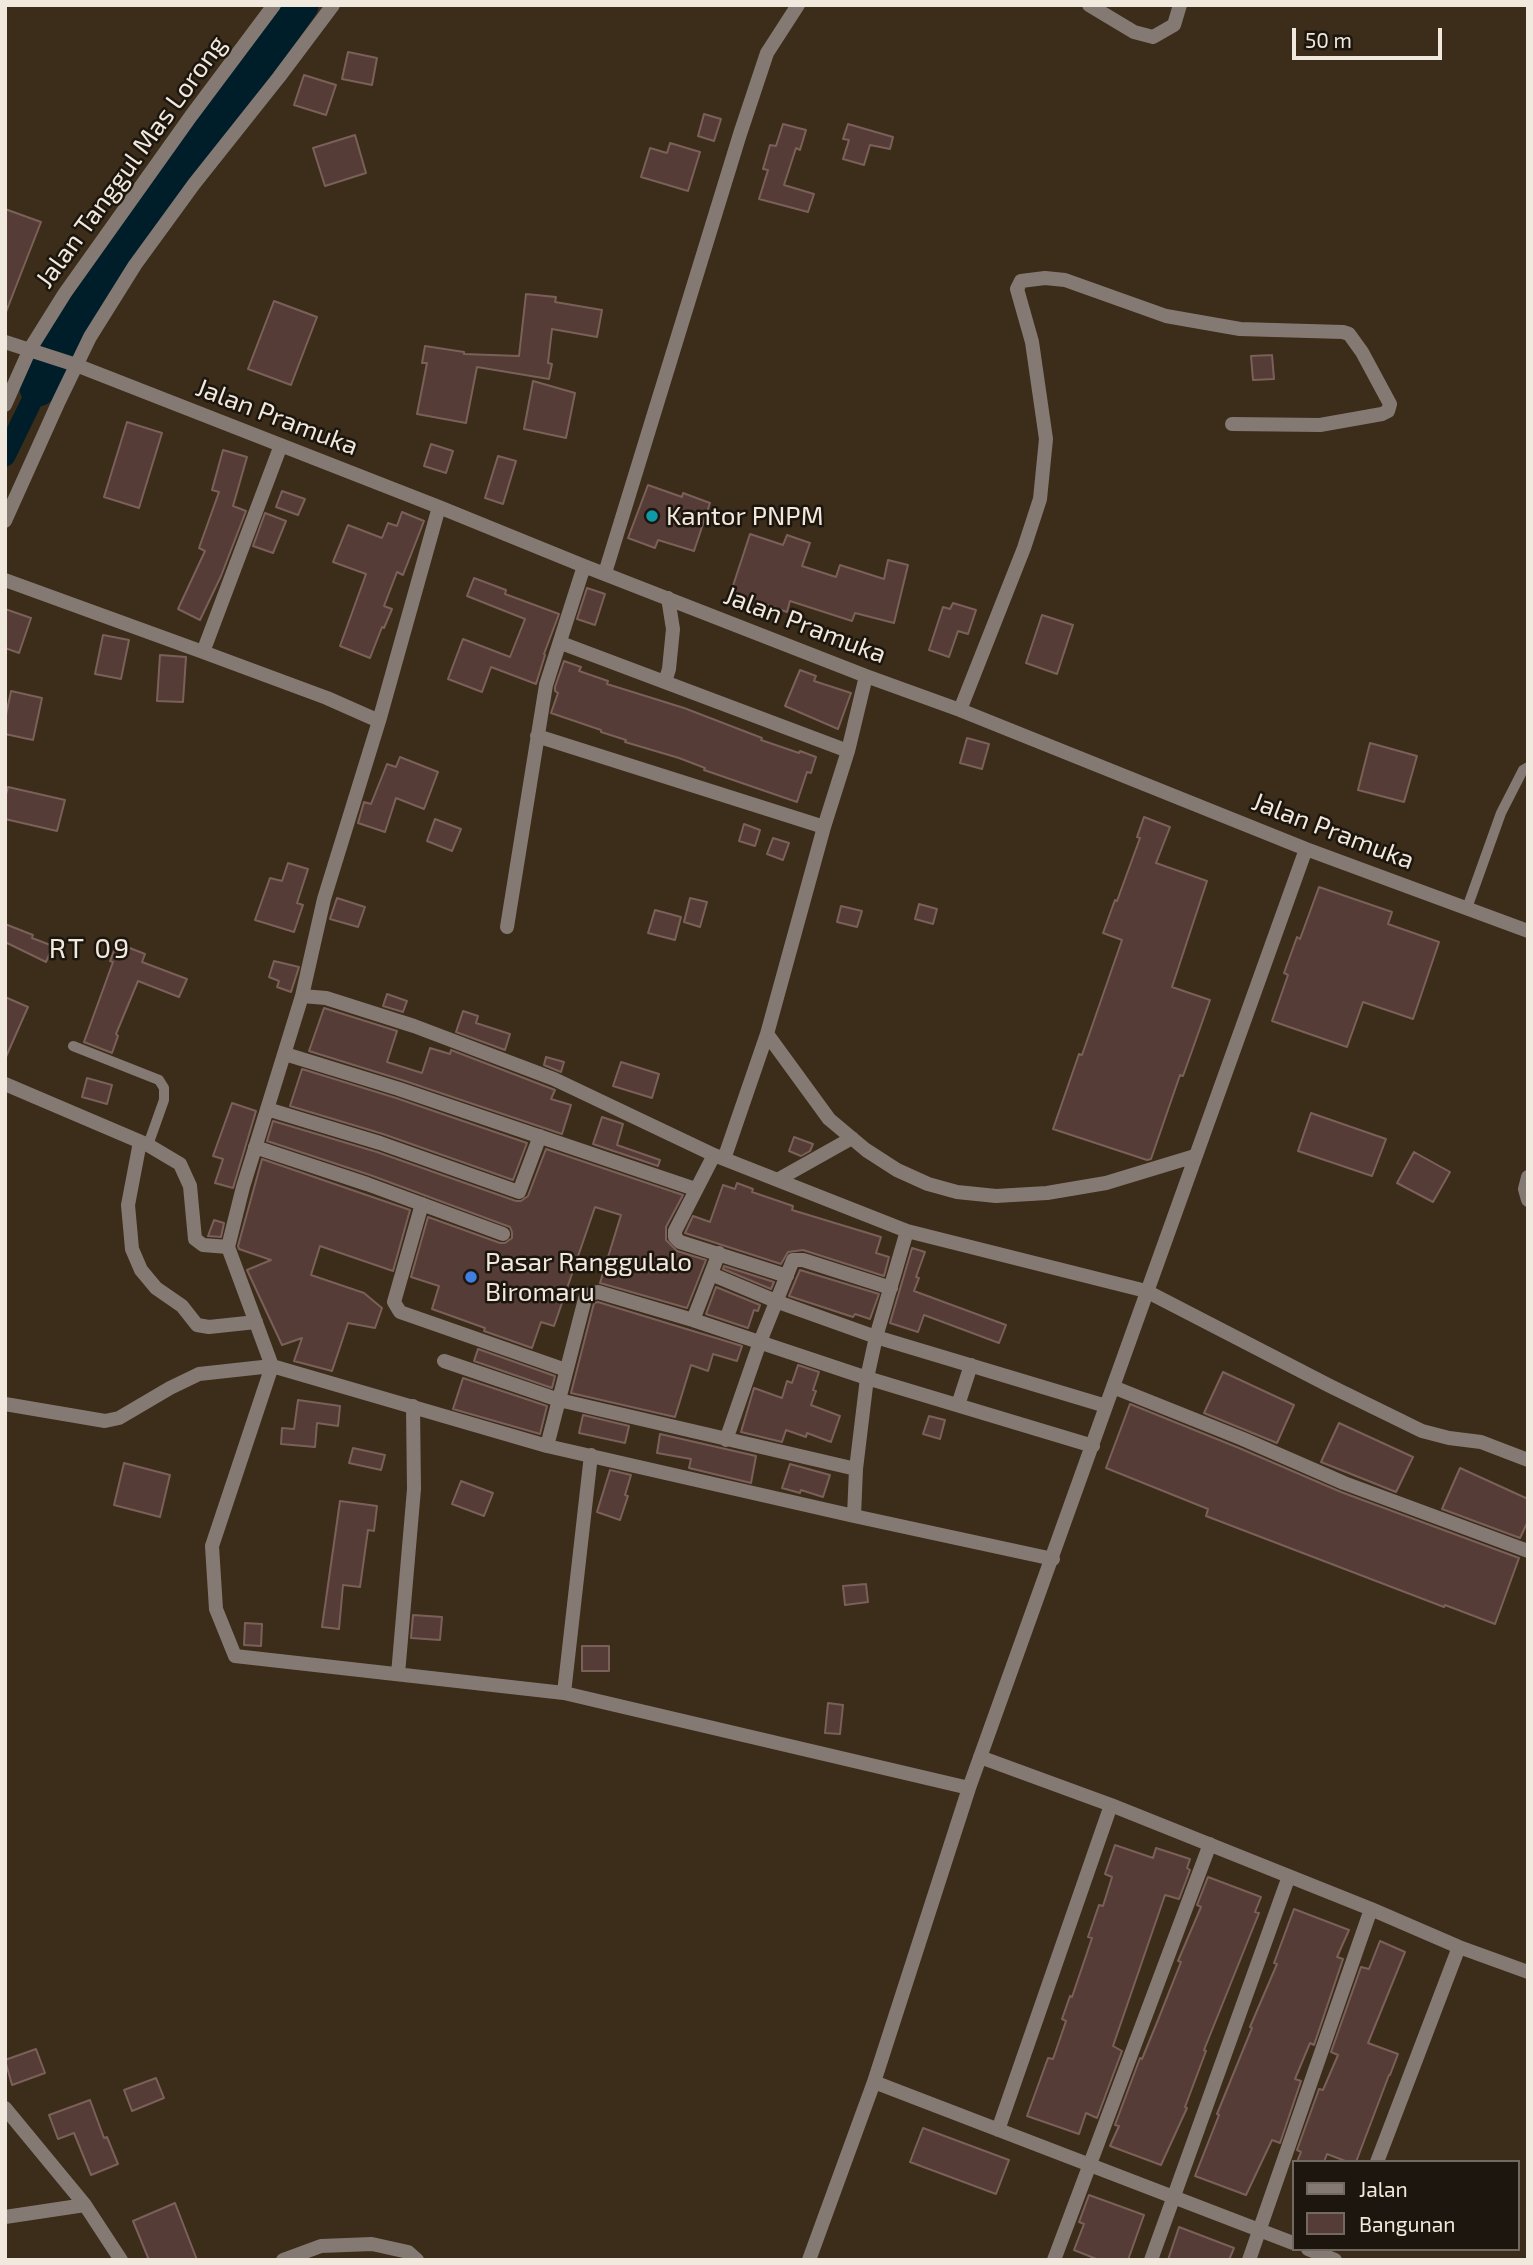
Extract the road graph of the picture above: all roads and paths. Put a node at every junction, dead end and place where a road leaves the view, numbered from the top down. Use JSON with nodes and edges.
{"nodes":[{"id":1,"x":274,"y":5,"type":"edge"},
{"id":2,"x":333,"y":5,"type":"edge"},
{"id":3,"x":798,"y":5,"type":"edge"},
{"id":4,"x":1089,"y":5,"type":"edge"},
{"id":5,"x":1180,"y":5,"type":"edge"},
{"id":6,"x":5,"y":342,"type":"edge"},
{"id":7,"x":34,"y":350,"type":"junction"},
{"id":8,"x":70,"y":363,"type":"junction"},
{"id":9,"x":5,"y":405,"type":"edge"},
{"id":10,"x":1232,"y":424,"type":"dead end"},
{"id":11,"x":281,"y":445,"type":"junction"},
{"id":12,"x":439,"y":507,"type":"junction"},
{"id":13,"x":5,"y":521,"type":"edge"},
{"id":14,"x":584,"y":566,"type":"junction"},
{"id":15,"x":605,"y":573,"type":"junction"},
{"id":16,"x":5,"y":580,"type":"edge"},
{"id":17,"x":668,"y":598,"type":"junction"},
{"id":18,"x":561,"y":643,"type":"junction"},
{"id":19,"x":203,"y":652,"type":"junction"},
{"id":20,"x":866,"y":676,"type":"junction"},
{"id":21,"x":665,"y":682,"type":"junction"},
{"id":22,"x":960,"y":710,"type":"junction"},
{"id":23,"x":379,"y":721,"type":"junction"},
{"id":24,"x":537,"y":736,"type":"junction"},
{"id":25,"x":848,"y":751,"type":"junction"},
{"id":26,"x":1528,"y":766,"type":"edge"},
{"id":27,"x":824,"y":827,"type":"junction"},
{"id":28,"x":1306,"y":849,"type":"junction"},
{"id":29,"x":1467,"y":908,"type":"junction"},
{"id":30,"x":507,"y":926,"type":"dead end"},
{"id":31,"x":1528,"y":931,"type":"edge"},
{"id":32,"x":302,"y":996,"type":"junction"},
{"id":33,"x":767,"y":1034,"type":"junction"},
{"id":34,"x":73,"y":1046,"type":"dead end"},
{"id":35,"x":285,"y":1054,"type":"junction"},
{"id":36,"x":5,"y":1084,"type":"edge"},
{"id":37,"x":267,"y":1109,"type":"junction"},
{"id":38,"x":540,"y":1136,"type":"junction"},
{"id":39,"x":852,"y":1138,"type":"junction"},
{"id":40,"x":144,"y":1143,"type":"junction"},
{"id":41,"x":255,"y":1147,"type":"junction"},
{"id":42,"x":1195,"y":1156,"type":"junction"},
{"id":43,"x":719,"y":1157,"type":"junction"},
{"id":44,"x":1528,"y":1177,"type":"edge"},
{"id":45,"x":779,"y":1179,"type":"junction"},
{"id":46,"x":695,"y":1189,"type":"junction"},
{"id":47,"x":1528,"y":1200,"type":"edge"},
{"id":48,"x":422,"y":1204,"type":"junction"},
{"id":49,"x":907,"y":1231,"type":"junction"},
{"id":50,"x":503,"y":1234,"type":"dead end"},
{"id":51,"x":228,"y":1247,"type":"junction"},
{"id":52,"x":719,"y":1253,"type":"junction"},
{"id":53,"x":711,"y":1274,"type":"junction"},
{"id":54,"x":787,"y":1276,"type":"junction"},
{"id":55,"x":891,"y":1288,"type":"junction"},
{"id":56,"x":1146,"y":1291,"type":"junction"},
{"id":57,"x":778,"y":1302,"type":"junction"},
{"id":58,"x":693,"y":1320,"type":"junction"},
{"id":59,"x":256,"y":1322,"type":"junction"},
{"id":60,"x":876,"y":1337,"type":"junction"},
{"id":61,"x":760,"y":1342,"type":"junction"},
{"id":62,"x":444,"y":1361,"type":"dead end"},
{"id":63,"x":971,"y":1365,"type":"junction"},
{"id":64,"x":272,"y":1366,"type":"junction"},
{"id":65,"x":566,"y":1370,"type":"junction"},
{"id":66,"x":867,"y":1378,"type":"junction"},
{"id":67,"x":1113,"y":1387,"type":"junction"},
{"id":68,"x":559,"y":1400,"type":"junction"},
{"id":69,"x":5,"y":1404,"type":"edge"},
{"id":70,"x":958,"y":1405,"type":"junction"},
{"id":71,"x":413,"y":1406,"type":"junction"},
{"id":72,"x":1106,"y":1406,"type":"junction"},
{"id":73,"x":726,"y":1440,"type":"junction"},
{"id":74,"x":548,"y":1446,"type":"junction"},
{"id":75,"x":1093,"y":1446,"type":"junction"},
{"id":76,"x":591,"y":1455,"type":"junction"},
{"id":77,"x":1528,"y":1460,"type":"edge"},
{"id":78,"x":856,"y":1469,"type":"junction"},
{"id":79,"x":854,"y":1516,"type":"junction"},
{"id":80,"x":1528,"y":1551,"type":"edge"},
{"id":81,"x":1052,"y":1559,"type":"junction"},
{"id":82,"x":398,"y":1674,"type":"junction"},
{"id":83,"x":564,"y":1693,"type":"junction"},
{"id":84,"x":980,"y":1757,"type":"junction"},
{"id":85,"x":969,"y":1788,"type":"junction"},
{"id":86,"x":1111,"y":1805,"type":"junction"},
{"id":87,"x":1210,"y":1844,"type":"junction"},
{"id":88,"x":1289,"y":1876,"type":"junction"},
{"id":89,"x":1371,"y":1909,"type":"junction"},
{"id":90,"x":1459,"y":1947,"type":"junction"},
{"id":91,"x":1528,"y":1972,"type":"edge"},
{"id":92,"x":874,"y":2082,"type":"junction"},
{"id":93,"x":5,"y":2108,"type":"edge"},
{"id":94,"x":998,"y":2130,"type":"junction"},
{"id":95,"x":1378,"y":2160,"type":"edge"},
{"id":96,"x":1090,"y":2164,"type":"junction"},
{"id":97,"x":1173,"y":2198,"type":"junction"},
{"id":98,"x":85,"y":2205,"type":"junction"},
{"id":99,"x":5,"y":2217,"type":"edge"},
{"id":100,"x":1260,"y":2230,"type":"junction"},
{"id":101,"x":1292,"y":2243,"type":"edge"},
{"id":102,"x":1313,"y":2251,"type":"edge"},
{"id":103,"x":121,"y":2260,"type":"edge"},
{"id":104,"x":283,"y":2260,"type":"edge"},
{"id":105,"x":418,"y":2260,"type":"edge"},
{"id":106,"x":808,"y":2260,"type":"edge"},
{"id":107,"x":1054,"y":2260,"type":"edge"},
{"id":108,"x":1150,"y":2260,"type":"edge"},
{"id":109,"x":1249,"y":2260,"type":"edge"},
{"id":110,"x":1337,"y":2260,"type":"edge"}],
"edges":[{"from":1,"to":7,"type":"street","name":"Jalan Tanggul Mas Lorong"},
{"from":2,"to":8,"type":"street"},
{"from":3,"to":15,"type":"street"},
{"from":4,"to":5,"type":"street"},
{"from":6,"to":7,"type":"street"},
{"from":7,"to":8,"type":"street","name":"Jalan Pramuka"},
{"from":7,"to":9,"type":"street","name":"Jalan Tanggul Mas Lorong"},
{"from":8,"to":11,"type":"street","name":"Jalan Pramuka"},
{"from":8,"to":13,"type":"street"},
{"from":10,"to":22,"type":"street"},
{"from":11,"to":12,"type":"street","name":"Jalan Pramuka"},
{"from":11,"to":19,"type":"street"},
{"from":12,"to":14,"type":"street","name":"Jalan Pramuka"},
{"from":12,"to":23,"type":"street"},
{"from":14,"to":15,"type":"street","name":"Jalan Pramuka"},
{"from":14,"to":18,"type":"street"},
{"from":15,"to":17,"type":"street","name":"Jalan Pramuka"},
{"from":16,"to":19,"type":"street"},
{"from":17,"to":20,"type":"street","name":"Jalan Pramuka"},
{"from":17,"to":21,"type":"street"},
{"from":18,"to":21,"type":"street"},
{"from":18,"to":24,"type":"street"},
{"from":19,"to":23,"type":"street"},
{"from":20,"to":22,"type":"street","name":"Jalan Pramuka"},
{"from":20,"to":25,"type":"street"},
{"from":21,"to":25,"type":"street"},
{"from":22,"to":28,"type":"street","name":"Jalan Pramuka"},
{"from":23,"to":32,"type":"street"},
{"from":24,"to":27,"type":"street"},
{"from":24,"to":30,"type":"street"},
{"from":25,"to":27,"type":"street"},
{"from":26,"to":29,"type":"lane"},
{"from":27,"to":33,"type":"street"},
{"from":28,"to":29,"type":"street","name":"Jalan Pramuka"},
{"from":28,"to":42,"type":"street"},
{"from":29,"to":31,"type":"street","name":"Jalan Pramuka"},
{"from":32,"to":35,"type":"street"},
{"from":32,"to":43,"type":"street"},
{"from":33,"to":39,"type":"street"},
{"from":33,"to":43,"type":"street"},
{"from":34,"to":40,"type":"lane"},
{"from":35,"to":37,"type":"street"},
{"from":35,"to":38,"type":"street"},
{"from":36,"to":40,"type":"street"},
{"from":37,"to":38,"type":"street"},
{"from":37,"to":41,"type":"street"},
{"from":38,"to":46,"type":"street"},
{"from":39,"to":42,"type":"street"},
{"from":39,"to":45,"type":"street"},
{"from":40,"to":51,"type":"street"},
{"from":40,"to":59,"type":"street"},
{"from":41,"to":48,"type":"street"},
{"from":41,"to":51,"type":"street"},
{"from":42,"to":56,"type":"street"},
{"from":43,"to":45,"type":"street"},
{"from":43,"to":46,"type":"street"},
{"from":44,"to":47,"type":"street"},
{"from":45,"to":49,"type":"street"},
{"from":46,"to":52,"type":"street"},
{"from":48,"to":50,"type":"street"},
{"from":48,"to":65,"type":"street"},
{"from":49,"to":55,"type":"street"},
{"from":49,"to":56,"type":"street"},
{"from":51,"to":59,"type":"street"},
{"from":52,"to":53,"type":"street"},
{"from":52,"to":54,"type":"street"},
{"from":53,"to":57,"type":"street"},
{"from":53,"to":58,"type":"street"},
{"from":54,"to":55,"type":"street"},
{"from":54,"to":57,"type":"street"},
{"from":55,"to":60,"type":"street"},
{"from":56,"to":67,"type":"street"},
{"from":56,"to":77,"type":"street"},
{"from":57,"to":60,"type":"street"},
{"from":57,"to":61,"type":"street"},
{"from":58,"to":61,"type":"street"},
{"from":58,"to":65,"type":"street"},
{"from":59,"to":64,"type":"street"},
{"from":60,"to":63,"type":"street"},
{"from":60,"to":66,"type":"street"},
{"from":61,"to":66,"type":"street"},
{"from":61,"to":73,"type":"street"},
{"from":62,"to":68,"type":"street"},
{"from":63,"to":70,"type":"street"},
{"from":63,"to":72,"type":"street"},
{"from":64,"to":69,"type":"street"},
{"from":64,"to":71,"type":"street"},
{"from":64,"to":82,"type":"street"},
{"from":65,"to":68,"type":"street"},
{"from":66,"to":70,"type":"street"},
{"from":66,"to":78,"type":"street"},
{"from":67,"to":72,"type":"street"},
{"from":67,"to":80,"type":"street"},
{"from":68,"to":73,"type":"street"},
{"from":68,"to":74,"type":"street"},
{"from":70,"to":75,"type":"street"},
{"from":71,"to":74,"type":"street"},
{"from":71,"to":82,"type":"street"},
{"from":72,"to":75,"type":"street"},
{"from":73,"to":78,"type":"street"},
{"from":74,"to":76,"type":"street"},
{"from":75,"to":81,"type":"street"},
{"from":76,"to":79,"type":"street"},
{"from":76,"to":83,"type":"street"},
{"from":78,"to":79,"type":"street"},
{"from":79,"to":81,"type":"street"},
{"from":81,"to":84,"type":"street"},
{"from":82,"to":83,"type":"street"},
{"from":83,"to":85,"type":"street"},
{"from":84,"to":85,"type":"street"},
{"from":84,"to":86,"type":"street"},
{"from":85,"to":92,"type":"street"},
{"from":86,"to":87,"type":"street"},
{"from":86,"to":94,"type":"street"},
{"from":87,"to":88,"type":"street"},
{"from":87,"to":96,"type":"street"},
{"from":88,"to":89,"type":"street"},
{"from":88,"to":97,"type":"street"},
{"from":89,"to":90,"type":"street"},
{"from":89,"to":100,"type":"street"},
{"from":90,"to":91,"type":"street"},
{"from":90,"to":95,"type":"street"},
{"from":92,"to":94,"type":"street"},
{"from":92,"to":106,"type":"street"},
{"from":93,"to":98,"type":"street"},
{"from":94,"to":96,"type":"street"},
{"from":96,"to":97,"type":"street"},
{"from":96,"to":107,"type":"street"},
{"from":97,"to":100,"type":"street"},
{"from":97,"to":108,"type":"street"},
{"from":98,"to":99,"type":"street"},
{"from":98,"to":103,"type":"street"},
{"from":100,"to":101,"type":"street"},
{"from":100,"to":109,"type":"street"},
{"from":102,"to":110,"type":"street"},
{"from":104,"to":105,"type":"street"}]}
